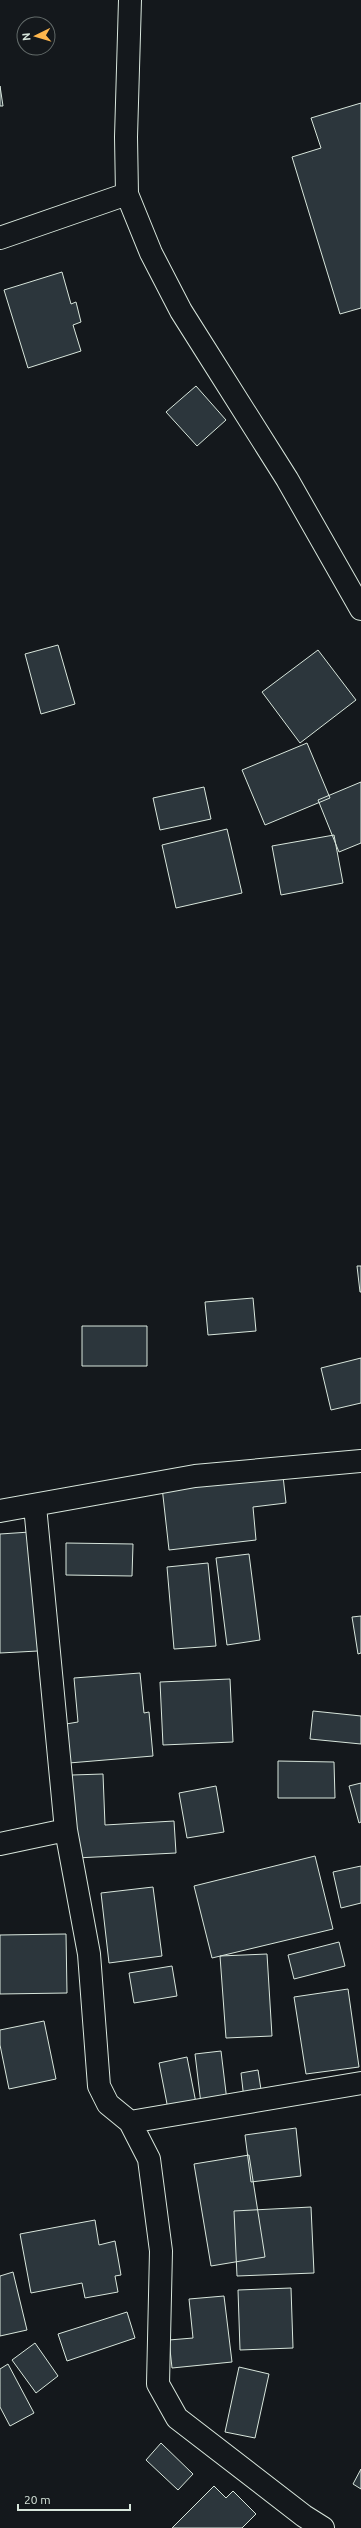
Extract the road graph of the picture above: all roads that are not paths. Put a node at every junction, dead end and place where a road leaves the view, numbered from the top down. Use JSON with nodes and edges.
{"nodes":[{"id":1,"x":130,"y":0,"type":"edge"},
{"id":2,"x":127,"y":194,"type":"junction"},
{"id":3,"x":0,"y":238,"type":"edge"},
{"id":4,"x":361,"y":609,"type":"edge"},
{"id":5,"x":361,"y":1461,"type":"edge"},
{"id":6,"x":35,"y":1506,"type":"junction"},
{"id":7,"x":0,"y":1511,"type":"edge"},
{"id":8,"x":66,"y":1830,"type":"junction"},
{"id":9,"x":0,"y":1844,"type":"edge"},
{"id":10,"x":361,"y":2083,"type":"edge"},
{"id":11,"x":130,"y":2122,"type":"junction"},
{"id":12,"x":323,"y":2528,"type":"edge"}],
"edges":[{"from":1,"to":2,"type":"street"},
{"from":2,"to":3,"type":"street"},
{"from":2,"to":4,"type":"street"},
{"from":5,"to":6,"type":"street"},
{"from":6,"to":7,"type":"street"},
{"from":6,"to":8,"type":"street"},
{"from":8,"to":9,"type":"street"},
{"from":8,"to":11,"type":"street"},
{"from":10,"to":11,"type":"street"},
{"from":11,"to":12,"type":"street"}]}
